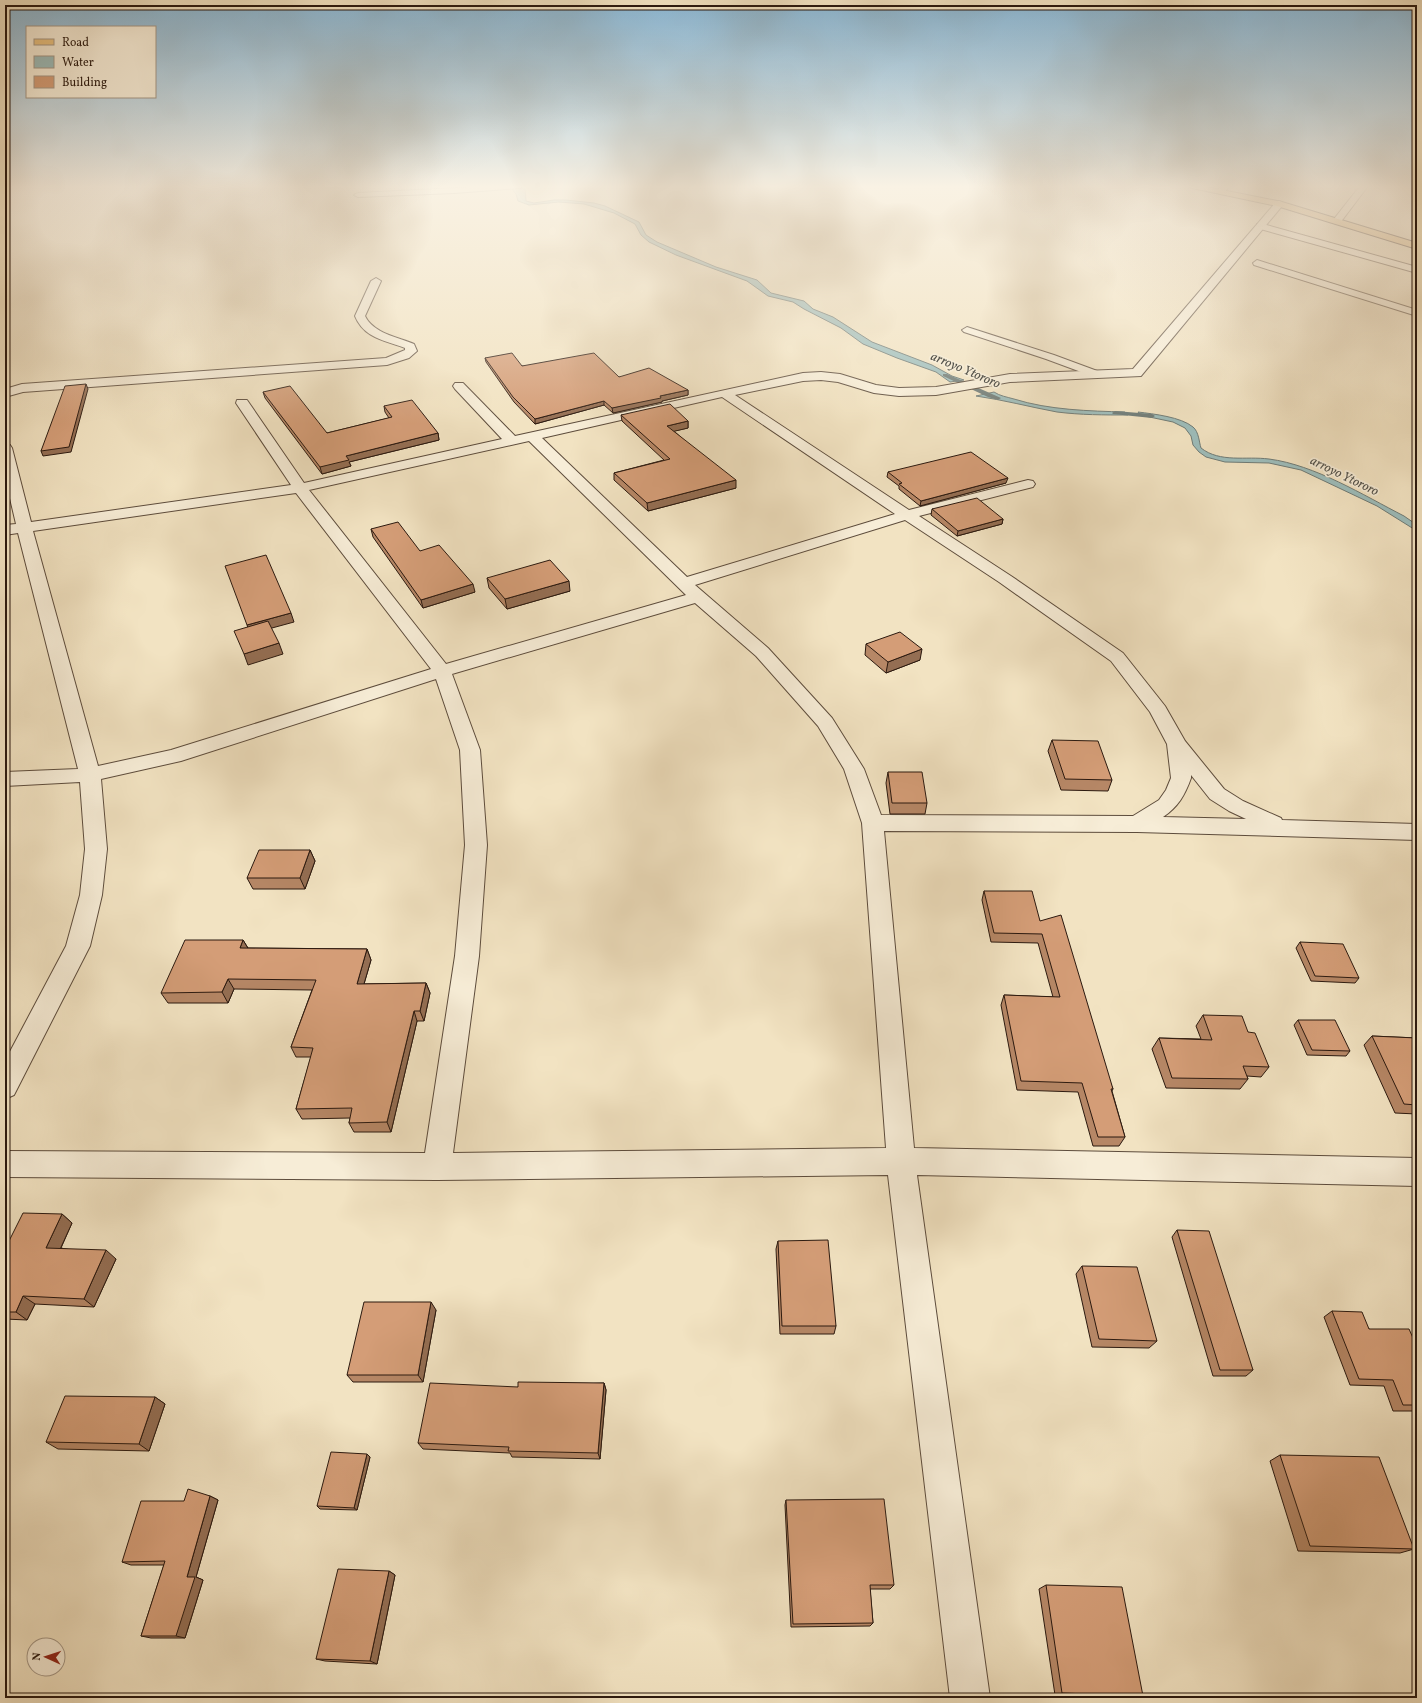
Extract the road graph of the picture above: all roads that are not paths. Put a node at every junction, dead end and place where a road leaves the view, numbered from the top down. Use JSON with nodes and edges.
{"nodes":[{"id":1,"x":1227,"y":265,"type":"edge"},
{"id":2,"x":1267,"y":265,"type":"edge"},
{"id":3,"x":1401,"y":265,"type":"edge"},
{"id":4,"x":1417,"y":270,"type":"edge"},
{"id":5,"x":376,"y":281,"type":"dead end"},
{"id":6,"x":1417,"y":313,"type":"edge"},
{"id":7,"x":967,"y":330,"type":"dead end"},
{"id":8,"x":1096,"y":374,"type":"junction"},
{"id":9,"x":460,"y":386,"type":"dead end"},
{"id":10,"x":5,"y":393,"type":"edge"},
{"id":11,"x":724,"y":393,"type":"junction"},
{"id":12,"x":242,"y":403,"type":"dead end"},
{"id":13,"x":532,"y":436,"type":"junction"},
{"id":14,"x":512,"y":441,"type":"junction"},
{"id":15,"x":5,"y":448,"type":"edge"},
{"id":16,"x":1028,"y":484,"type":"dead end"},
{"id":17,"x":300,"y":488,"type":"junction"},
{"id":18,"x":907,"y":515,"type":"junction"},
{"id":19,"x":15,"y":529,"type":"edge"},
{"id":20,"x":684,"y":583,"type":"junction"},
{"id":21,"x":698,"y":597,"type":"junction"},
{"id":22,"x":442,"y":671,"type":"junction"},
{"id":23,"x":1177,"y":744,"type":"junction"},
{"id":24,"x":90,"y":775,"type":"junction"},
{"id":25,"x":5,"y":779,"type":"edge"},
{"id":26,"x":873,"y":823,"type":"junction"},
{"id":27,"x":1137,"y":824,"type":"junction"},
{"id":28,"x":1284,"y":827,"type":"junction"},
{"id":29,"x":1417,"y":832,"type":"edge"},
{"id":30,"x":7,"y":1081,"type":"edge"},
{"id":31,"x":900,"y":1161,"type":"junction"},
{"id":32,"x":5,"y":1164,"type":"edge"},
{"id":33,"x":437,"y":1167,"type":"junction"},
{"id":34,"x":1417,"y":1172,"type":"edge"},
{"id":35,"x":970,"y":1698,"type":"edge"}],
"edges":[{"from":1,"to":8,"type":"street"},
{"from":2,"to":6,"type":"lane"},
{"from":3,"to":4,"type":"lane"},
{"from":5,"to":10,"type":"street"},
{"from":7,"to":8,"type":"lane"},
{"from":8,"to":11,"type":"street"},
{"from":9,"to":14,"type":"street"},
{"from":11,"to":13,"type":"street"},
{"from":11,"to":18,"type":"street"},
{"from":12,"to":17,"type":"street"},
{"from":13,"to":14,"type":"street"},
{"from":13,"to":20,"type":"street"},
{"from":14,"to":17,"type":"street"},
{"from":15,"to":19,"type":"street"},
{"from":16,"to":18,"type":"street"},
{"from":17,"to":19,"type":"street"},
{"from":17,"to":22,"type":"street"},
{"from":18,"to":20,"type":"street"},
{"from":18,"to":23,"type":"street"},
{"from":19,"to":24,"type":"street"},
{"from":20,"to":21,"type":"street"},
{"from":21,"to":22,"type":"street"},
{"from":21,"to":26,"type":"street"},
{"from":22,"to":24,"type":"street"},
{"from":22,"to":33,"type":"street"},
{"from":23,"to":27,"type":"street"},
{"from":23,"to":28,"type":"street"},
{"from":24,"to":25,"type":"street"},
{"from":24,"to":30,"type":"street"},
{"from":26,"to":27,"type":"street"},
{"from":26,"to":31,"type":"street"},
{"from":27,"to":28,"type":"street"},
{"from":28,"to":29,"type":"street"},
{"from":31,"to":33,"type":"street"},
{"from":31,"to":34,"type":"street"},
{"from":31,"to":35,"type":"street"},
{"from":32,"to":33,"type":"street"}]}
